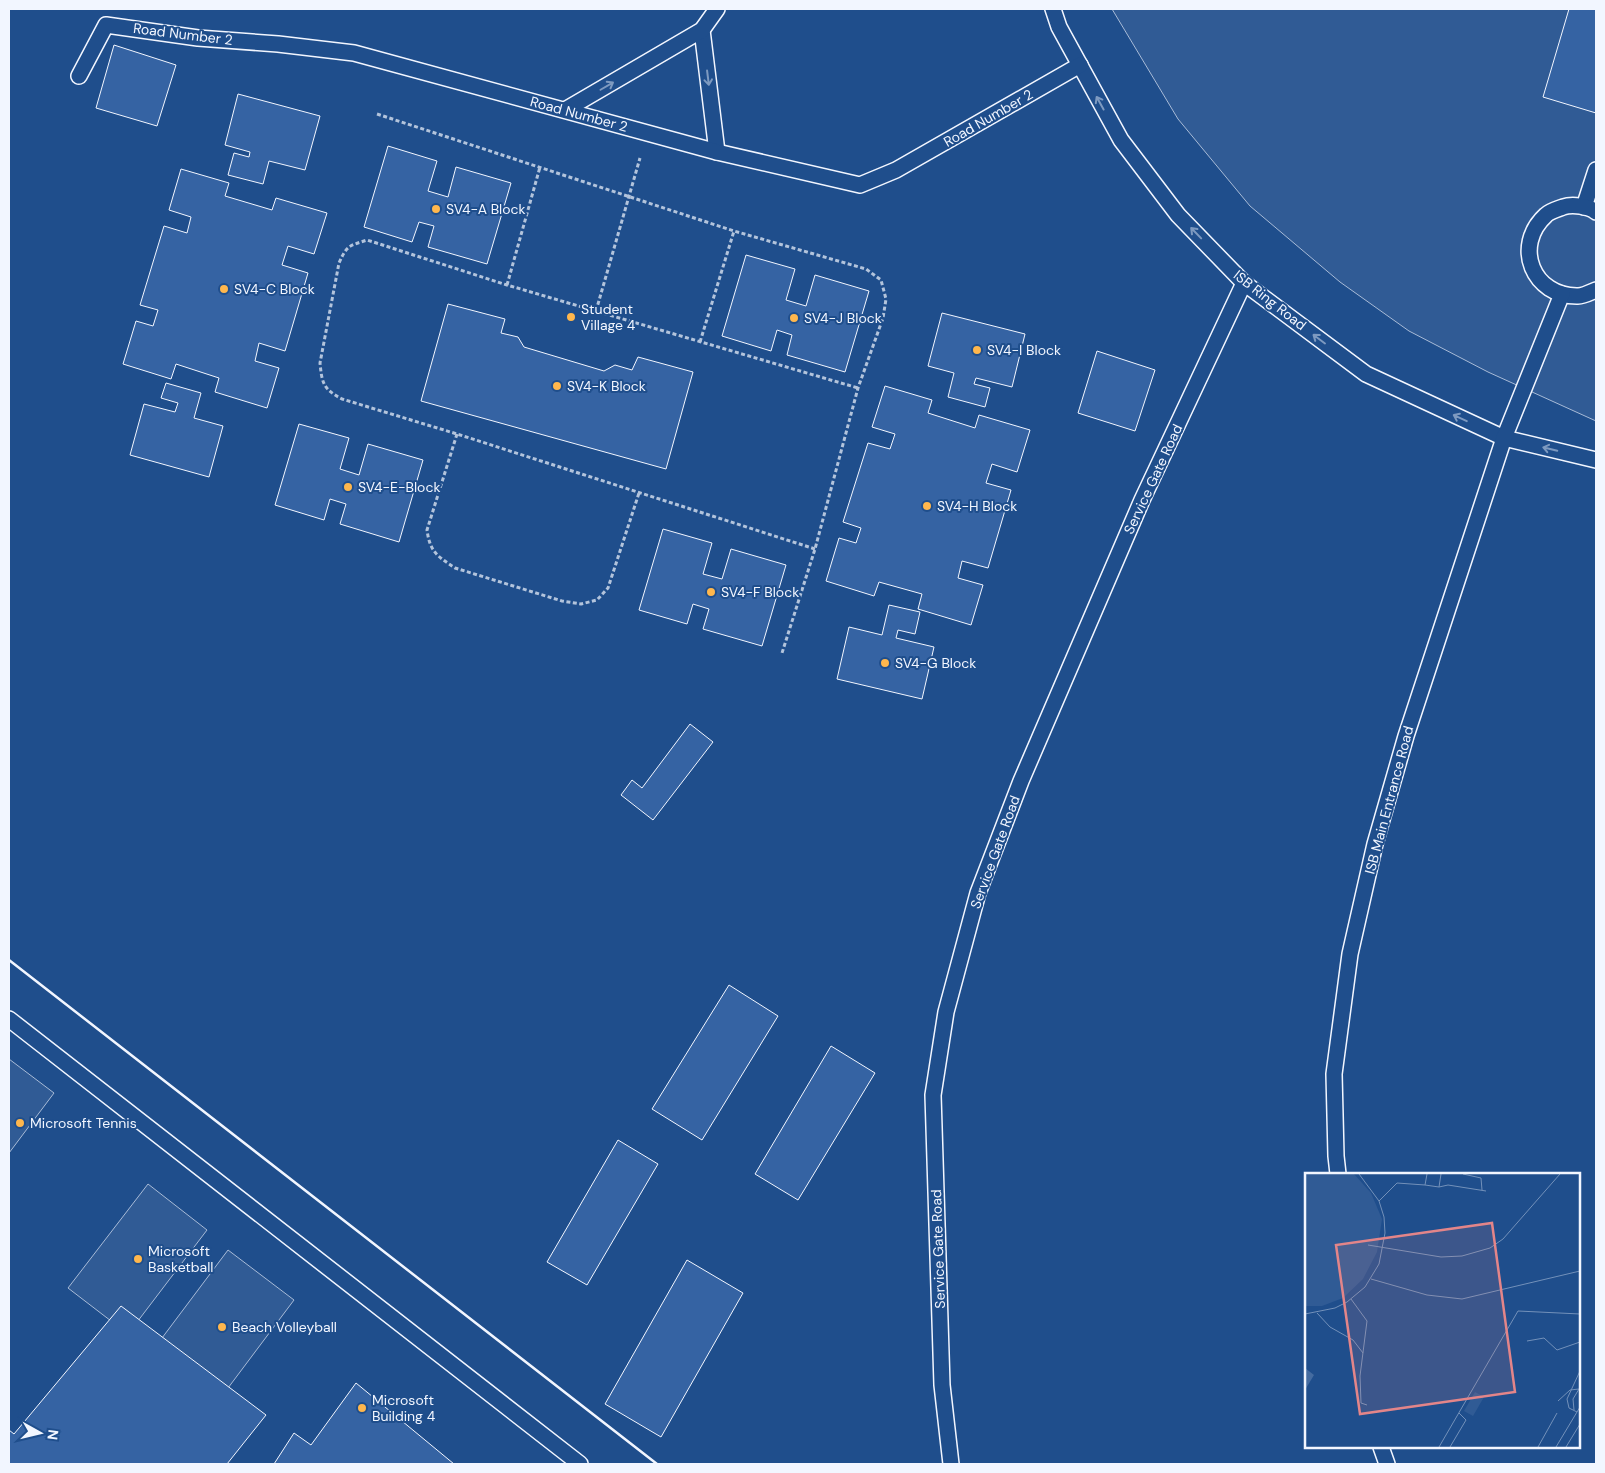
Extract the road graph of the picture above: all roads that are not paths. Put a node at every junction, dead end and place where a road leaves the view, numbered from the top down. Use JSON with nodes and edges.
{"nodes":[{"id":1,"x":717,"y":9,"type":"edge"},
{"id":2,"x":1053,"y":9,"type":"edge"},
{"id":3,"x":702,"y":30,"type":"junction"},
{"id":4,"x":1080,"y":65,"type":"junction"},
{"id":5,"x":79,"y":76,"type":"dead end"},
{"id":6,"x":565,"y":110,"type":"junction"},
{"id":7,"x":717,"y":152,"type":"junction"},
{"id":8,"x":1596,"y":170,"type":"edge"},
{"id":9,"x":1590,"y":209,"type":"edge"},
{"id":10,"x":1244,"y":283,"type":"junction"},
{"id":11,"x":1596,"y":290,"type":"edge"},
{"id":12,"x":1562,"y":294,"type":"junction"},
{"id":13,"x":1504,"y":438,"type":"junction"},
{"id":14,"x":1596,"y":460,"type":"edge"},
{"id":15,"x":9,"y":1019,"type":"edge"},
{"id":16,"x":1338,"y":1173,"type":"edge"},
{"id":17,"x":1381,"y":1448,"type":"edge"},
{"id":18,"x":580,"y":1464,"type":"edge"},
{"id":19,"x":951,"y":1464,"type":"edge"},
{"id":20,"x":1387,"y":1464,"type":"edge"}],
"edges":[{"from":1,"to":3,"type":"lane"},
{"from":2,"to":4,"type":"lane","name":"ISB Ring Road"},
{"from":6,"to":3,"type":"lane","one_way":true},
{"from":3,"to":7,"type":"lane","one_way":true},
{"from":4,"to":7,"type":"lane","name":"Road Number 2"},
{"from":10,"to":4,"type":"lane","name":"ISB Ring Road","one_way":true},
{"from":5,"to":6,"type":"lane","name":"Road Number 2"},
{"from":6,"to":7,"type":"lane","name":"Road Number 2"},
{"from":8,"to":9,"type":"lane"},
{"from":9,"to":12,"type":"lane"},
{"from":13,"to":10,"type":"lane","name":"ISB Ring Road","one_way":true},
{"from":10,"to":19,"type":"lane","name":"Service Gate Road"},
{"from":11,"to":12,"type":"lane"},
{"from":12,"to":13,"type":"lane","name":"ISB Main Entrance Road"},
{"from":14,"to":13,"type":"lane","name":"ISB Ring Road","one_way":true},
{"from":13,"to":16,"type":"lane","name":"ISB Main Entrance Road"},
{"from":15,"to":18,"type":"lane"},
{"from":17,"to":20,"type":"lane"}]}
